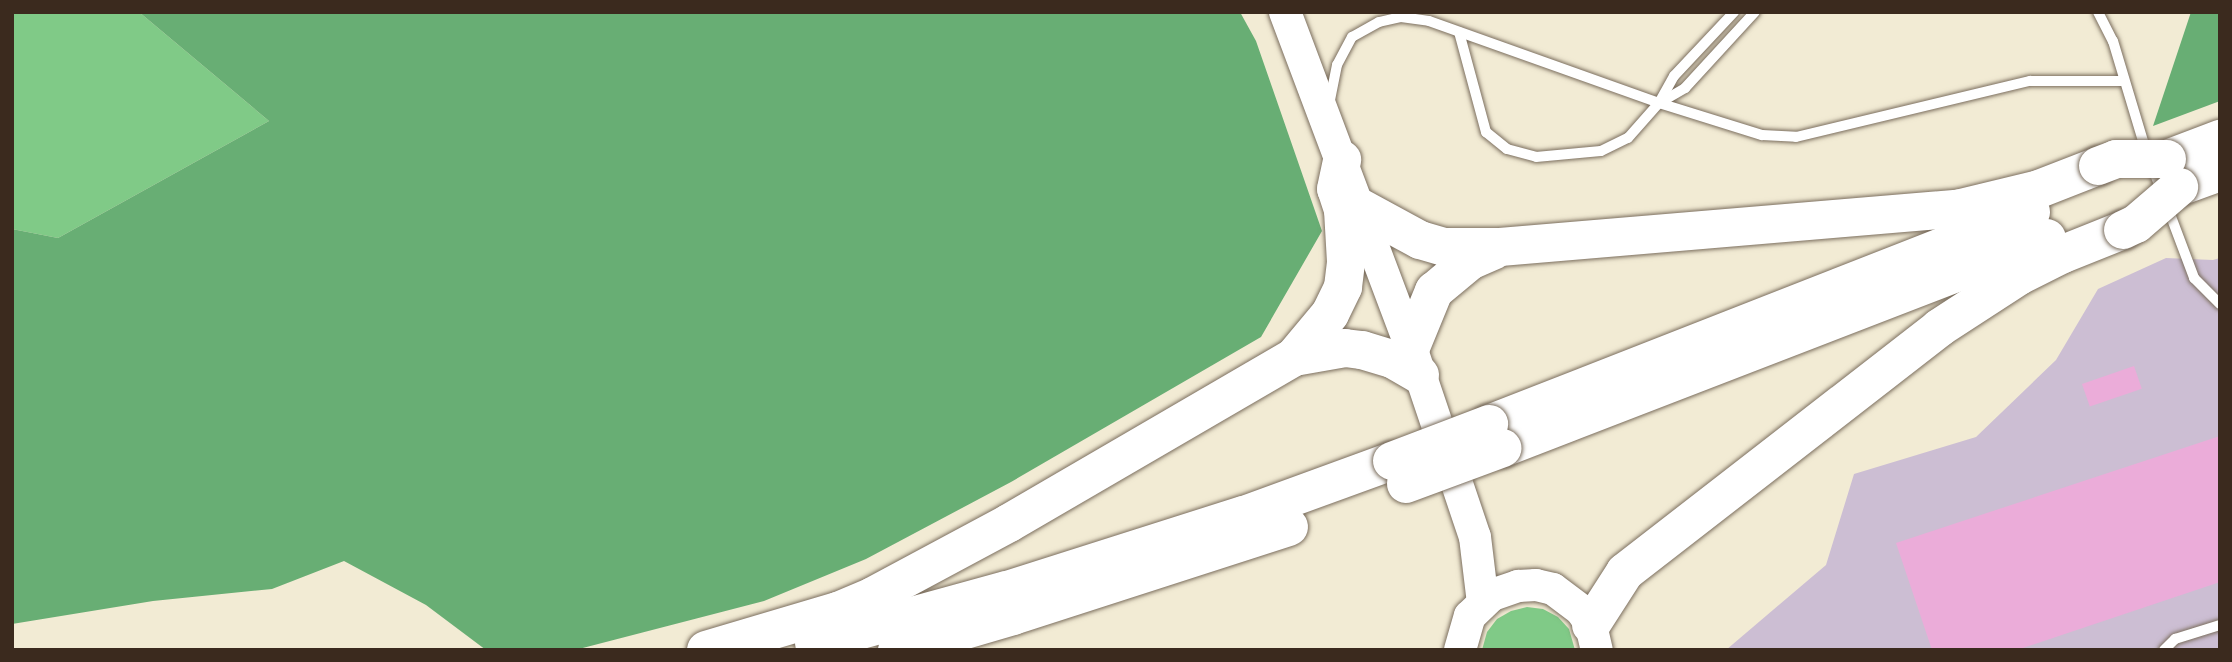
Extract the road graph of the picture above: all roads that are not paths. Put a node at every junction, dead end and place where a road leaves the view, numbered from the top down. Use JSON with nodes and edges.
{"nodes":[{"id":1,"x":1284,"y":12,"type":"edge"},
{"id":2,"x":1734,"y":12,"type":"edge"},
{"id":3,"x":1755,"y":12,"type":"edge"},
{"id":4,"x":2098,"y":12,"type":"edge"},
{"id":5,"x":1459,"y":32,"type":"junction"},
{"id":6,"x":2123,"y":81,"type":"junction"},
{"id":7,"x":1659,"y":103,"type":"junction"},
{"id":8,"x":1327,"y":118,"type":"junction"},
{"id":9,"x":2220,"y":139,"type":"edge"},
{"id":10,"x":1342,"y":160,"type":"junction"},
{"id":11,"x":2189,"y":171,"type":"edge"},
{"id":12,"x":2110,"y":198,"type":"junction"},
{"id":13,"x":1361,"y":208,"type":"junction"},
{"id":14,"x":1500,"y":247,"type":"junction"},
{"id":15,"x":2220,"y":304,"type":"edge"},
{"id":16,"x":1294,"y":357,"type":"junction"},
{"id":17,"x":1416,"y":361,"type":"junction"},
{"id":18,"x":1399,"y":473,"type":"junction"},
{"id":19,"x":1475,"y":537,"type":"junction"},
{"id":20,"x":1518,"y":586,"type":"junction"},
{"id":21,"x":1483,"y":603,"type":"junction"},
{"id":22,"x":2220,"y":625,"type":"edge"},
{"id":23,"x":1594,"y":637,"type":"edge"},
{"id":24,"x":706,"y":650,"type":"edge"},
{"id":25,"x":785,"y":650,"type":"edge"},
{"id":26,"x":897,"y":650,"type":"edge"},
{"id":27,"x":1460,"y":650,"type":"edge"},
{"id":28,"x":2164,"y":650,"type":"edge"}],
"edges":[{"from":1,"to":8,"type":"main road"},
{"from":2,"to":7,"type":"lane"},
{"from":3,"to":7,"type":"lane"},
{"from":4,"to":6,"type":"lane"},
{"from":5,"to":7,"type":"lane"},
{"from":5,"to":7,"type":"lane"},
{"from":5,"to":8,"type":"lane"},
{"from":6,"to":7,"type":"lane"},
{"from":6,"to":15,"type":"lane"},
{"from":8,"to":10,"type":"main road"},
{"from":9,"to":11,"type":"highway"},
{"from":10,"to":13,"type":"main road"},
{"from":10,"to":16,"type":"highway"},
{"from":11,"to":12,"type":"highway"},
{"from":12,"to":14,"type":"highway"},
{"from":12,"to":18,"type":"highway","bridge":true},
{"from":12,"to":23,"type":"highway"},
{"from":13,"to":14,"type":"highway"},
{"from":13,"to":17,"type":"main road"},
{"from":14,"to":17,"type":"highway"},
{"from":16,"to":17,"type":"highway"},
{"from":16,"to":24,"type":"highway"},
{"from":17,"to":19,"type":"main road"},
{"from":18,"to":25,"type":"highway"},
{"from":18,"to":26,"type":"highway"},
{"from":19,"to":20,"type":"main road"},
{"from":19,"to":21,"type":"main road"},
{"from":20,"to":21,"type":"main road"},
{"from":20,"to":23,"type":"main road"},
{"from":21,"to":27,"type":"main road"},
{"from":22,"to":28,"type":"lane"}]}
